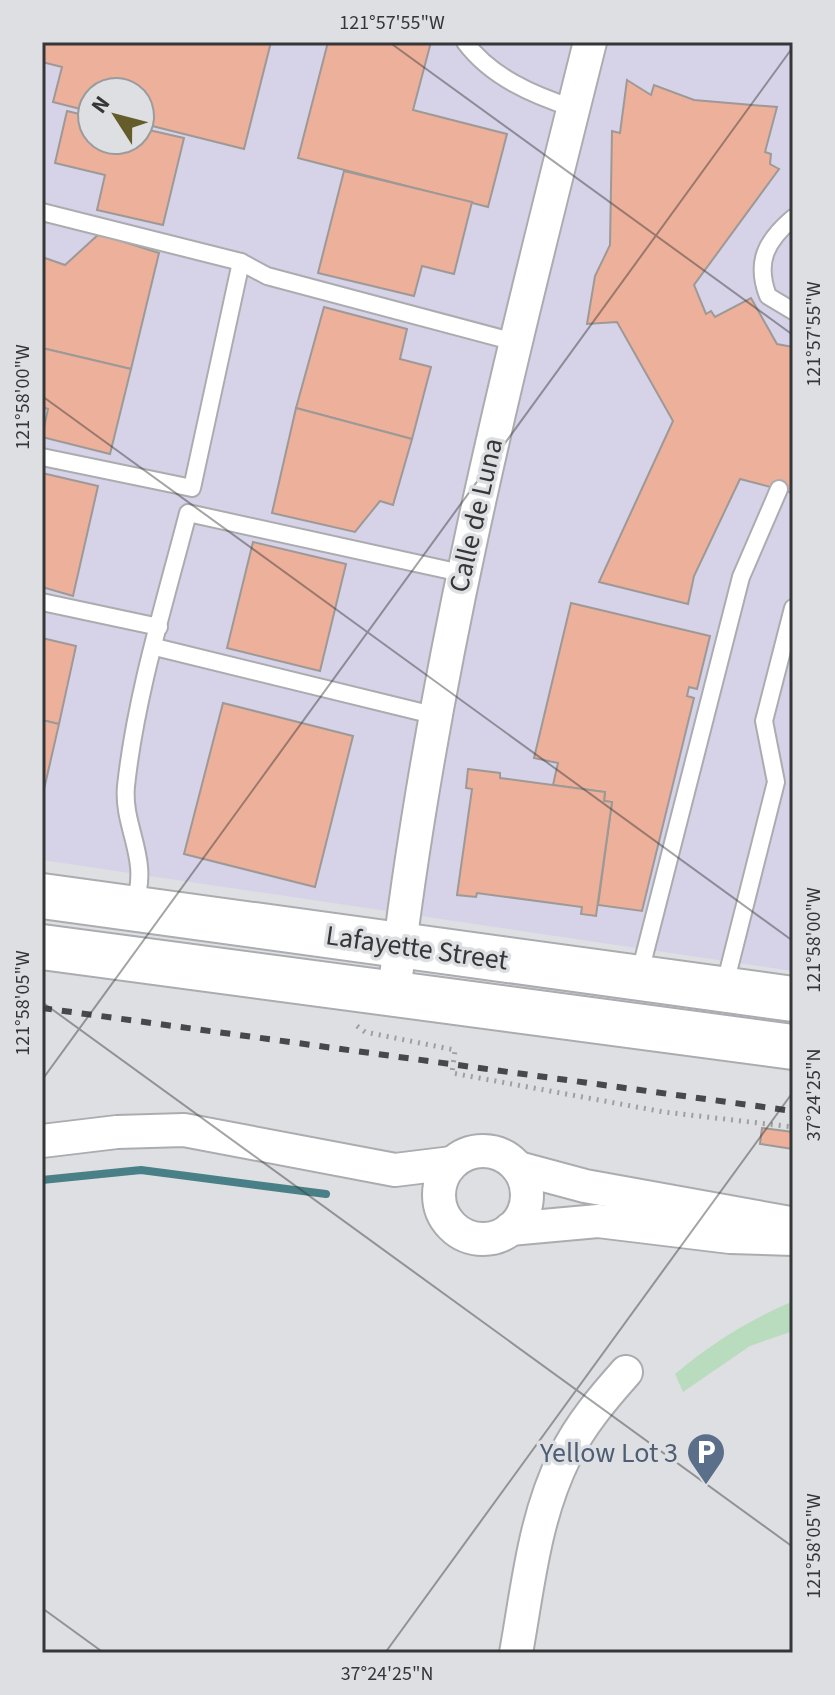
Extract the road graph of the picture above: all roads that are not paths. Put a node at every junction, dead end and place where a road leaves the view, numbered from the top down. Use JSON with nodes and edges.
{"nodes":[{"id":1,"x":465,"y":42,"type":"edge"},
{"id":2,"x":590,"y":42,"type":"edge"},
{"id":3,"x":573,"y":108,"type":"junction"},
{"id":4,"x":42,"y":212,"type":"edge"},
{"id":5,"x":793,"y":218,"type":"edge"},
{"id":6,"x":241,"y":262,"type":"junction"},
{"id":7,"x":793,"y":311,"type":"edge"},
{"id":8,"x":515,"y":342,"type":"junction"},
{"id":9,"x":42,"y":457,"type":"edge"},
{"id":10,"x":192,"y":488,"type":"junction"},
{"id":11,"x":779,"y":489,"type":"dead end"},
{"id":12,"x":188,"y":513,"type":"junction"},
{"id":13,"x":461,"y":573,"type":"junction"},
{"id":14,"x":42,"y":602,"type":"edge"},
{"id":15,"x":793,"y":608,"type":"edge"},
{"id":16,"x":159,"y":627,"type":"junction"},
{"id":17,"x":155,"y":647,"type":"junction"},
{"id":18,"x":433,"y":715,"type":"junction"},
{"id":19,"x":42,"y":896,"type":"edge"},
{"id":20,"x":133,"y":908,"type":"junction"},
{"id":21,"x":399,"y":945,"type":"junction"},
{"id":22,"x":42,"y":947,"type":"edge"},
{"id":23,"x":638,"y":978,"type":"junction"},
{"id":24,"x":724,"y":989,"type":"junction"},
{"id":25,"x":394,"y":994,"type":"junction"},
{"id":26,"x":793,"y":999,"type":"edge"},
{"id":27,"x":793,"y":1047,"type":"edge"},
{"id":28,"x":42,"y":1141,"type":"edge"},
{"id":29,"x":452,"y":1163,"type":"junction"},
{"id":30,"x":518,"y":1168,"type":"junction"},
{"id":31,"x":395,"y":1170,"type":"junction"},
{"id":32,"x":439,"y":1203,"type":"junction"},
{"id":33,"x":793,"y":1224,"type":"edge"},
{"id":34,"x":510,"y":1229,"type":"junction"},
{"id":35,"x":793,"y":1239,"type":"edge"},
{"id":36,"x":626,"y":1372,"type":"dead end"},
{"id":37,"x":516,"y":1653,"type":"edge"}],
"edges":[{"from":1,"to":3,"type":"lane"},
{"from":2,"to":3,"type":"street","name":"Calle de Luna"},
{"from":3,"to":8,"type":"street","name":"Calle de Luna"},
{"from":4,"to":6,"type":"lane"},
{"from":5,"to":7,"type":"lane"},
{"from":6,"to":8,"type":"lane"},
{"from":6,"to":10,"type":"lane"},
{"from":8,"to":13,"type":"street","name":"Calle de Luna"},
{"from":9,"to":10,"type":"lane"},
{"from":10,"to":12,"type":"lane"},
{"from":11,"to":23,"type":"lane"},
{"from":12,"to":13,"type":"lane"},
{"from":12,"to":16,"type":"lane"},
{"from":13,"to":18,"type":"street","name":"Calle de Luna"},
{"from":14,"to":16,"type":"lane"},
{"from":15,"to":24,"type":"lane"},
{"from":16,"to":17,"type":"lane"},
{"from":17,"to":18,"type":"lane"},
{"from":17,"to":20,"type":"lane"},
{"from":18,"to":21,"type":"street","name":"Calle de Luna"},
{"from":19,"to":20,"type":"main road","name":"Lafayette Street"},
{"from":20,"to":21,"type":"main road","name":"Lafayette Street"},
{"from":21,"to":23,"type":"main road","name":"Lafayette Street"},
{"from":21,"to":25,"type":"street","name":"Calle de Luna"},
{"from":22,"to":25,"type":"main road","name":"Lafayette Street"},
{"from":23,"to":24,"type":"main road","name":"Lafayette Street"},
{"from":24,"to":26,"type":"main road","name":"Lafayette Street"},
{"from":25,"to":27,"type":"main road","name":"Lafayette Street"},
{"from":28,"to":31,"type":"street"},
{"from":29,"to":30,"type":"street"},
{"from":29,"to":31,"type":"street"},
{"from":29,"to":32,"type":"street"},
{"from":30,"to":33,"type":"street"},
{"from":30,"to":34,"type":"street"},
{"from":31,"to":32,"type":"street"},
{"from":32,"to":34,"type":"street"},
{"from":34,"to":35,"type":"street"},
{"from":36,"to":37,"type":"street"}]}
